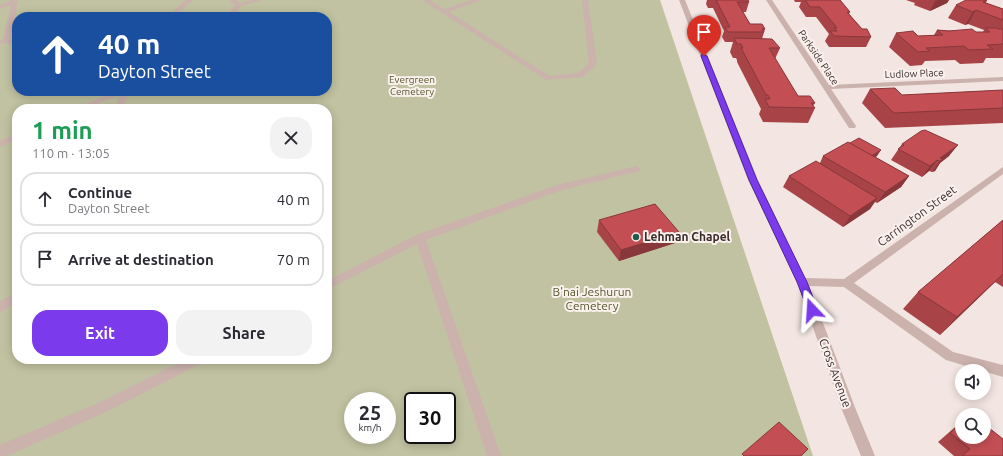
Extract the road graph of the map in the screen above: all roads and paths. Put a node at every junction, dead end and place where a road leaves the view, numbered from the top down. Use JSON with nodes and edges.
{"nodes":[{"id":1,"x":190,"y":0,"type":"edge"},
{"id":2,"x":232,"y":0,"type":"edge"},
{"id":3,"x":259,"y":0,"type":"edge"},
{"id":4,"x":425,"y":0,"type":"edge"},
{"id":5,"x":478,"y":0,"type":"edge"},
{"id":6,"x":585,"y":0,"type":"edge"},
{"id":7,"x":682,"y":0,"type":"edge"},
{"id":8,"x":769,"y":0,"type":"edge"},
{"id":9,"x":16,"y":1,"type":"edge"},
{"id":10,"x":239,"y":5,"type":"junction"},
{"id":11,"x":0,"y":7,"type":"edge"},
{"id":12,"x":14,"y":12,"type":"edge"},
{"id":13,"x":176,"y":12,"type":"edge"},
{"id":14,"x":233,"y":12,"type":"edge"},
{"id":15,"x":443,"y":12,"type":"junction"},
{"id":16,"x":12,"y":20,"type":"edge"},
{"id":17,"x":3,"y":41,"type":"edge"},
{"id":18,"x":1003,"y":79,"type":"edge"},
{"id":19,"x":827,"y":87,"type":"junction"},
{"id":20,"x":112,"y":96,"type":"edge"},
{"id":21,"x":90,"y":104,"type":"edge"},
{"id":22,"x":852,"y":126,"type":"dead end"},
{"id":23,"x":12,"y":138,"type":"edge"},
{"id":24,"x":0,"y":144,"type":"edge"},
{"id":25,"x":636,"y":169,"type":"dead end"},
{"id":26,"x":1003,"y":170,"type":"edge"},
{"id":27,"x":420,"y":238,"type":"junction"},
{"id":28,"x":802,"y":282,"type":"junction"},
{"id":29,"x":332,"y":283,"type":"edge"},
{"id":30,"x":846,"y":283,"type":"junction"},
{"id":31,"x":12,"y":301,"type":"edge"},
{"id":32,"x":0,"y":307,"type":"edge"},
{"id":33,"x":188,"y":364,"type":"edge"},
{"id":34,"x":1003,"y":371,"type":"edge"},
{"id":35,"x":0,"y":452,"type":"edge"},
{"id":36,"x":494,"y":456,"type":"edge"},
{"id":37,"x":868,"y":456,"type":"edge"}],
"edges":[{"from":1,"to":13,"type":"street"},
{"from":2,"to":10,"type":"street"},
{"from":3,"to":10,"type":"street"},
{"from":4,"to":15,"type":"street"},
{"from":5,"to":15,"type":"street"},
{"from":6,"to":15,"type":"street"},
{"from":7,"to":28,"type":"street","name":"Cross Avenue"},
{"from":8,"to":19,"type":"street","name":"Parkside Place"},
{"from":9,"to":11,"type":"street"},
{"from":9,"to":12,"type":"street"},
{"from":10,"to":14,"type":"street"},
{"from":16,"to":17,"type":"street"},
{"from":18,"to":19,"type":"street","name":"Ludlow Place"},
{"from":19,"to":22,"type":"street","name":"Parkside Place"},
{"from":20,"to":21,"type":"street"},
{"from":23,"to":24,"type":"street"},
{"from":25,"to":27,"type":"street"},
{"from":26,"to":30,"type":"street","name":"Carrington Street"},
{"from":27,"to":29,"type":"street"},
{"from":27,"to":36,"type":"street"},
{"from":28,"to":30,"type":"street"},
{"from":28,"to":37,"type":"street","name":"Cross Avenue"},
{"from":30,"to":34,"type":"street"},
{"from":31,"to":32,"type":"street"},
{"from":33,"to":35,"type":"street"}]}
